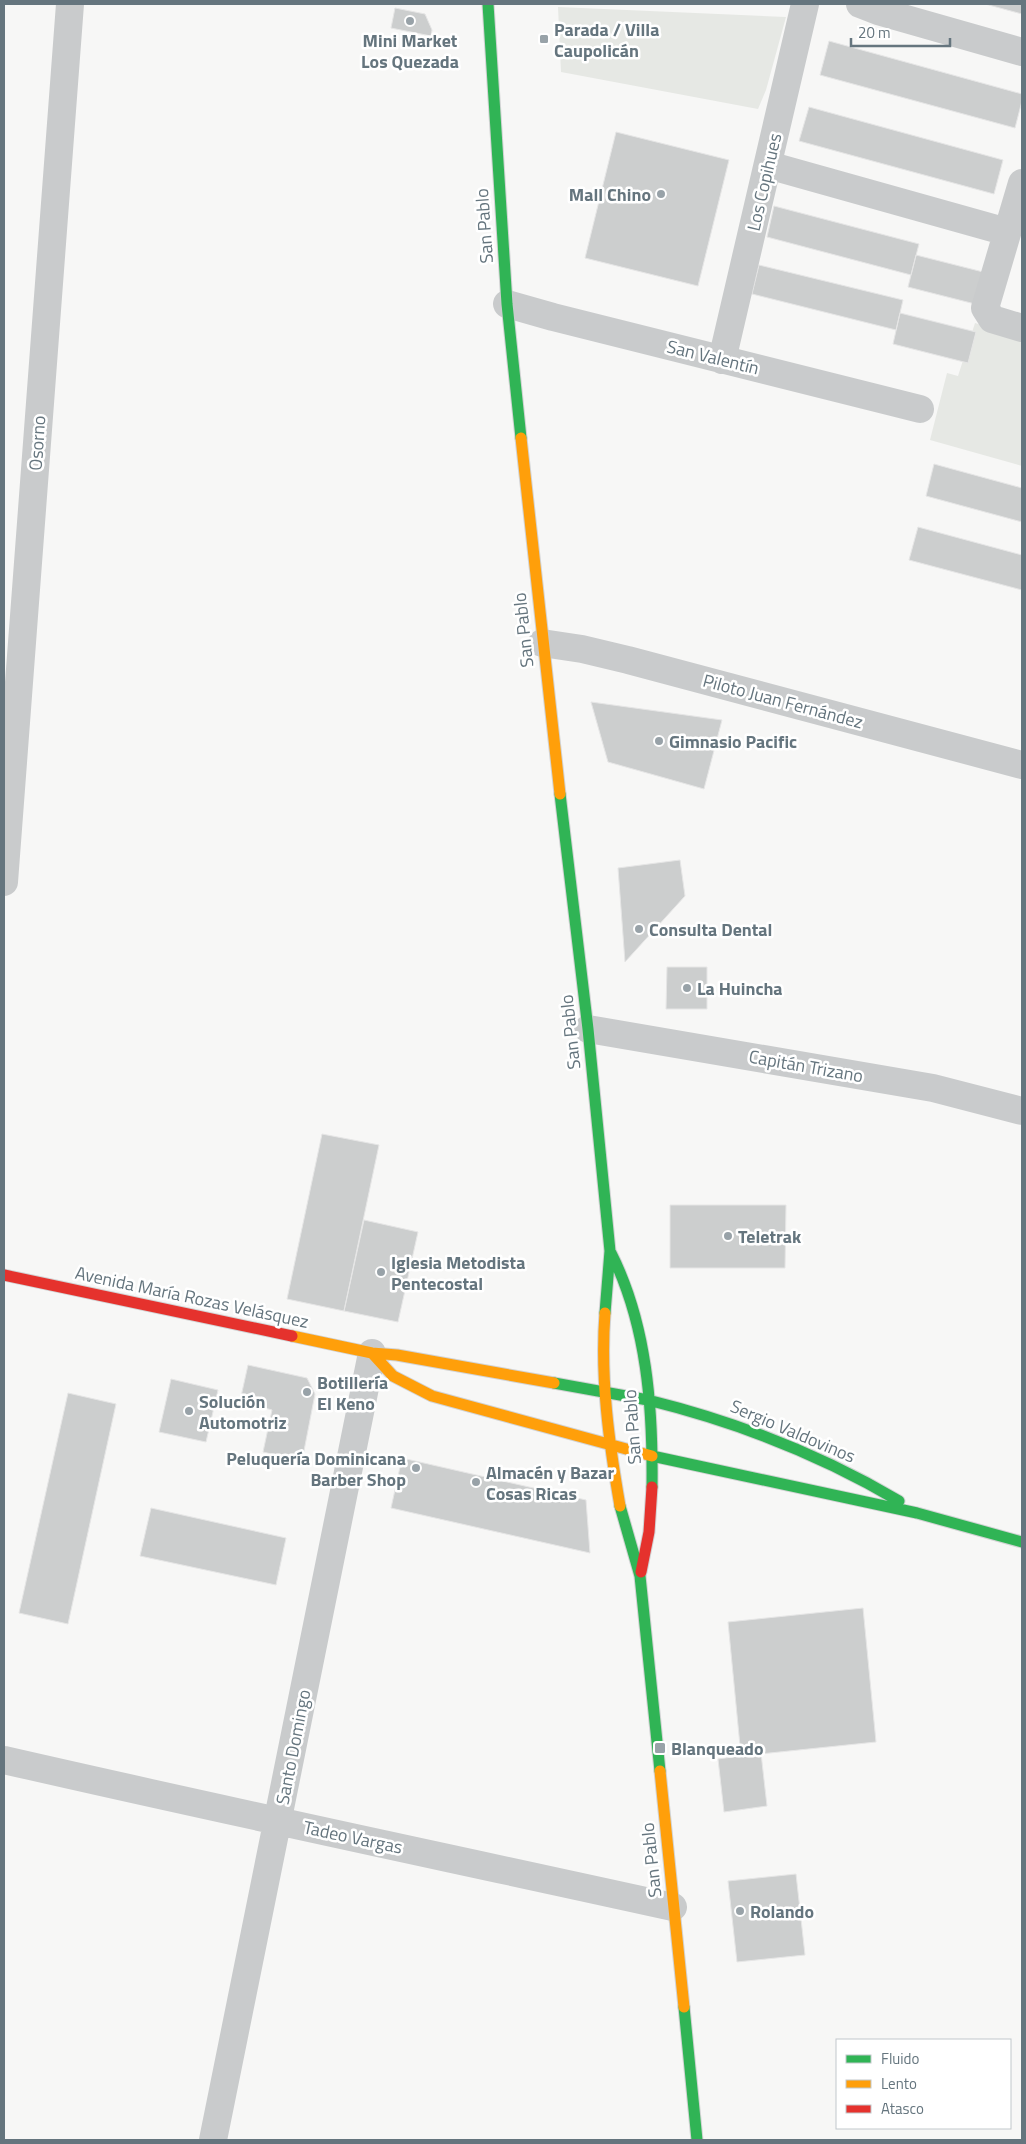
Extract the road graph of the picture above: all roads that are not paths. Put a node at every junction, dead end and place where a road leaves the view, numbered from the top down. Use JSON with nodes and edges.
{"nodes":[{"id":1,"x":70,"y":4,"type":"edge"},
{"id":2,"x":488,"y":4,"type":"edge"},
{"id":3,"x":806,"y":4,"type":"edge"},
{"id":4,"x":860,"y":4,"type":"edge"},
{"id":5,"x":1022,"y":52,"type":"edge"},
{"id":6,"x":768,"y":165,"type":"junction"},
{"id":7,"x":1022,"y":183,"type":"edge"},
{"id":8,"x":1007,"y":232,"type":"junction"},
{"id":9,"x":507,"y":304,"type":"junction"},
{"id":10,"x":1022,"y":328,"type":"edge"},
{"id":11,"x":722,"y":360,"type":"junction"},
{"id":12,"x":920,"y":409,"type":"dead end"},
{"id":13,"x":542,"y":643,"type":"junction"},
{"id":14,"x":1022,"y":765,"type":"edge"},
{"id":15,"x":4,"y":882,"type":"edge"},
{"id":16,"x":588,"y":1029,"type":"junction"},
{"id":17,"x":1022,"y":1111,"type":"edge"},
{"id":18,"x":610,"y":1251,"type":"junction"},
{"id":19,"x":4,"y":1275,"type":"edge"},
{"id":20,"x":372,"y":1353,"type":"junction"},
{"id":21,"x":605,"y":1392,"type":"junction"},
{"id":22,"x":648,"y":1400,"type":"junction"},
{"id":23,"x":609,"y":1445,"type":"junction"},
{"id":24,"x":652,"y":1456,"type":"junction"},
{"id":25,"x":917,"y":1513,"type":"junction"},
{"id":26,"x":1022,"y":1542,"type":"edge"},
{"id":27,"x":640,"y":1576,"type":"junction"},
{"id":28,"x":4,"y":1760,"type":"edge"},
{"id":29,"x":278,"y":1821,"type":"junction"},
{"id":30,"x":673,"y":1907,"type":"junction"},
{"id":31,"x":212,"y":2140,"type":"edge"},
{"id":32,"x":697,"y":2140,"type":"edge"}],
"edges":[{"from":1,"to":15,"type":"street","name":"Osorno"},
{"from":2,"to":9,"type":"main road","name":"San Pablo"},
{"from":3,"to":6,"type":"street","name":"Los Copihues"},
{"from":4,"to":5,"type":"street"},
{"from":6,"to":8,"type":"street"},
{"from":6,"to":11,"type":"street","name":"Los Copihues"},
{"from":7,"to":8,"type":"street"},
{"from":8,"to":10,"type":"street"},
{"from":9,"to":11,"type":"street","name":"San Valentín"},
{"from":9,"to":13,"type":"main road","name":"San Pablo"},
{"from":11,"to":12,"type":"street","name":"San Valentín"},
{"from":13,"to":14,"type":"street","name":"Piloto Juan Fernández"},
{"from":13,"to":16,"type":"main road","name":"San Pablo"},
{"from":16,"to":17,"type":"street","name":"Capitán Trizano"},
{"from":16,"to":18,"type":"main road","name":"San Pablo"},
{"from":18,"to":21,"type":"main road","name":"San Pablo"},
{"from":18,"to":22,"type":"main road","name":"San Pablo"},
{"from":19,"to":20,"type":"main road","name":"Avenida María Rozas Velásquez"},
{"from":20,"to":21,"type":"main road","name":"Avenida María Rozas Velásquez"},
{"from":20,"to":23,"type":"main road"},
{"from":20,"to":29,"type":"street","name":"Santo Domingo"},
{"from":21,"to":22,"type":"main road","name":"Avenida María Rozas Velásquez"},
{"from":21,"to":23,"type":"main road","name":"San Pablo"},
{"from":22,"to":24,"type":"main road","name":"San Pablo"},
{"from":22,"to":25,"type":"main road","name":"Sergio Valdovinos"},
{"from":23,"to":24,"type":"main road"},
{"from":23,"to":27,"type":"main road","name":"San Pablo"},
{"from":24,"to":25,"type":"main road","name":"Sergio Valdovinos"},
{"from":24,"to":27,"type":"main road","name":"San Pablo"},
{"from":25,"to":26,"type":"main road","name":"Sergio Valdovinos"},
{"from":27,"to":30,"type":"main road","name":"San Pablo"},
{"from":28,"to":29,"type":"street","name":"Tadeo Vargas"},
{"from":29,"to":30,"type":"street","name":"Tadeo Vargas"},
{"from":29,"to":31,"type":"street","name":"Santo Domingo"},
{"from":30,"to":32,"type":"main road","name":"San Pablo"}]}
